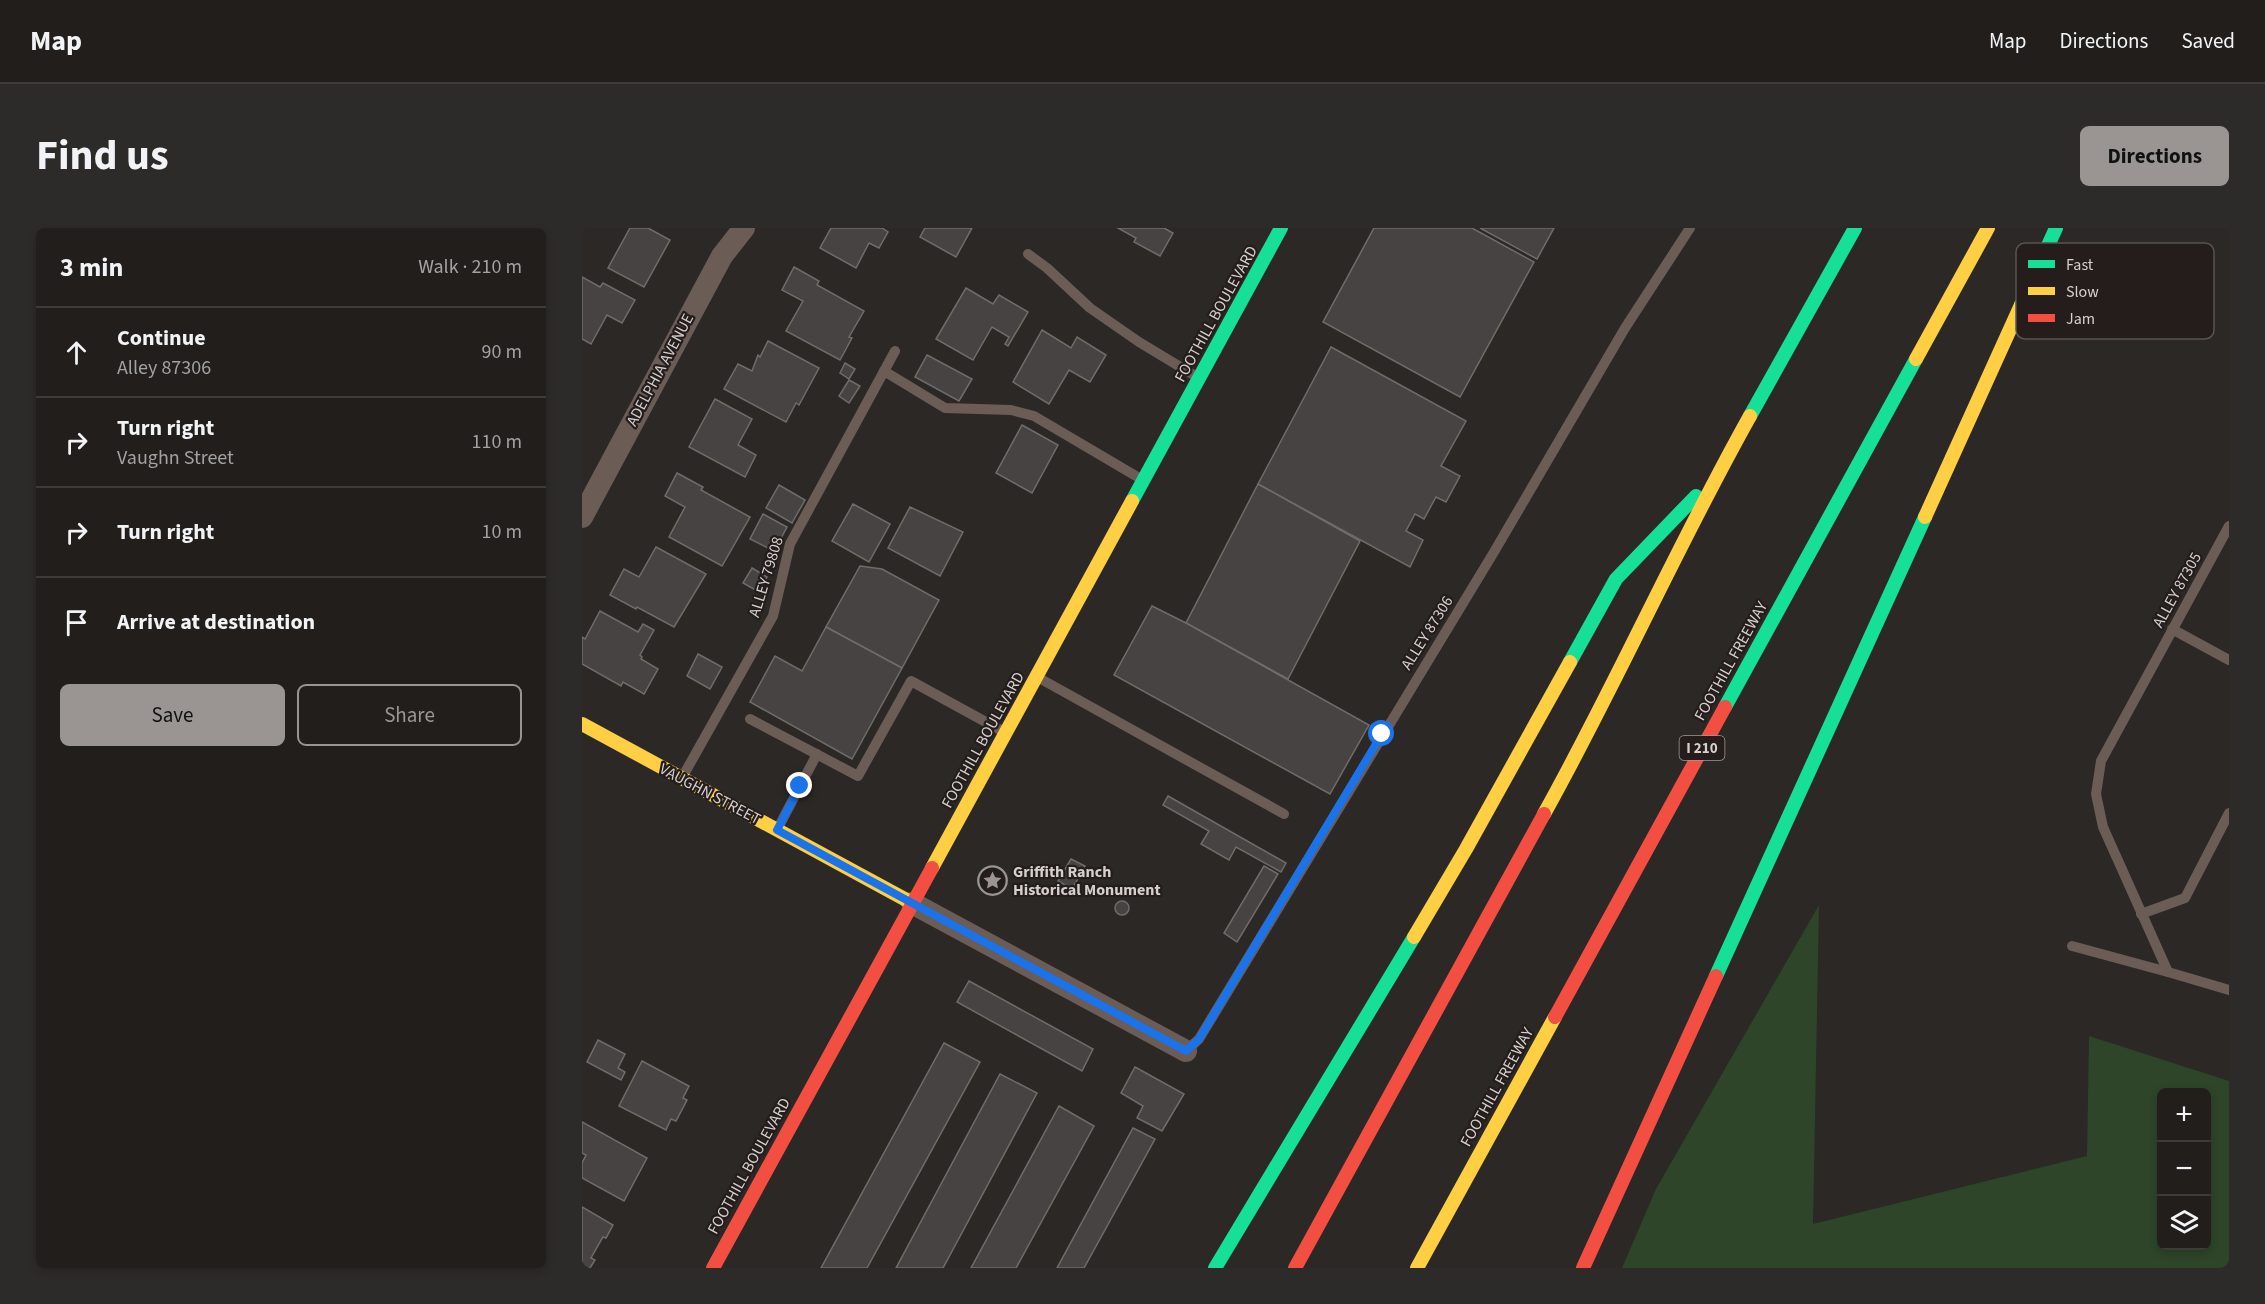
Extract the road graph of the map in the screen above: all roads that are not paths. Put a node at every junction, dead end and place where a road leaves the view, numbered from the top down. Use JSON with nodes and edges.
{"nodes":[{"id":1,"x":744,"y":228,"type":"edge"},
{"id":2,"x":1281,"y":228,"type":"edge"},
{"id":3,"x":1690,"y":228,"type":"edge"},
{"id":4,"x":1855,"y":228,"type":"edge"},
{"id":5,"x":1988,"y":228,"type":"edge"},
{"id":6,"x":2056,"y":228,"type":"edge"},
{"id":7,"x":2049,"y":243,"type":"edge"},
{"id":8,"x":1028,"y":254,"type":"dead end"},
{"id":9,"x":2016,"y":312,"type":"edge"},
{"id":10,"x":894,"y":351,"type":"dead end"},
{"id":11,"x":884,"y":371,"type":"junction"},
{"id":12,"x":1199,"y":378,"type":"junction"},
{"id":13,"x":1718,"y":473,"type":"junction"},
{"id":14,"x":1144,"y":480,"type":"junction"},
{"id":15,"x":582,"y":517,"type":"edge"},
{"id":16,"x":2229,"y":526,"type":"edge"},
{"id":17,"x":2172,"y":629,"type":"junction"},
{"id":18,"x":2229,"y":660,"type":"edge"},
{"id":19,"x":1036,"y":676,"type":"junction"},
{"id":20,"x":750,"y":719,"type":"dead end"},
{"id":21,"x":587,"y":730,"type":"edge"},
{"id":22,"x":1005,"y":733,"type":"junction"},
{"id":23,"x":817,"y":754,"type":"junction"},
{"id":24,"x":682,"y":779,"type":"junction"},
{"id":25,"x":2229,"y":813,"type":"edge"},
{"id":26,"x":1284,"y":814,"type":"dead end"},
{"id":27,"x":777,"y":830,"type":"junction"},
{"id":28,"x":912,"y":903,"type":"junction"},
{"id":29,"x":2141,"y":914,"type":"junction"},
{"id":30,"x":2072,"y":946,"type":"dead end"},
{"id":31,"x":2168,"y":972,"type":"junction"},
{"id":32,"x":2229,"y":990,"type":"edge"},
{"id":33,"x":1186,"y":1051,"type":"joint"},
{"id":34,"x":713,"y":1268,"type":"edge"},
{"id":35,"x":1215,"y":1268,"type":"edge"},
{"id":36,"x":1294,"y":1268,"type":"edge"},
{"id":37,"x":1417,"y":1268,"type":"edge"},
{"id":38,"x":1583,"y":1268,"type":"edge"}],
"edges":[{"from":1,"to":15,"type":"street","name":"ADELPHIA AVENUE"},
{"from":2,"to":12,"type":"main road","name":"FOOTHILL BOULEVARD"},
{"from":3,"to":33,"type":"lane","name":"ALLEY 87306"},
{"from":4,"to":13,"type":"main road"},
{"from":5,"to":37,"type":"main road","name":"FOOTHILL FREEWAY","number":"I 210"},
{"from":6,"to":7,"type":"main road"},
{"from":8,"to":12,"type":"lane"},
{"from":9,"to":38,"type":"main road"},
{"from":10,"to":11,"type":"lane","name":"ALLEY 79808"},
{"from":11,"to":14,"type":"lane"},
{"from":11,"to":24,"type":"lane","name":"ALLEY 79808"},
{"from":12,"to":14,"type":"main road","name":"FOOTHILL BOULEVARD"},
{"from":13,"to":35,"type":"main road"},
{"from":13,"to":36,"type":"main road"},
{"from":14,"to":19,"type":"main road","name":"FOOTHILL BOULEVARD"},
{"from":16,"to":17,"type":"lane","name":"ALLEY 87305"},
{"from":17,"to":18,"type":"lane"},
{"from":17,"to":29,"type":"lane","name":"ALLEY 87305"},
{"from":19,"to":22,"type":"main road","name":"FOOTHILL BOULEVARD"},
{"from":19,"to":26,"type":"lane"},
{"from":20,"to":23,"type":"lane"},
{"from":21,"to":24,"type":"main road","name":"VAUGHN STREET"},
{"from":22,"to":23,"type":"lane"},
{"from":22,"to":28,"type":"main road","name":"FOOTHILL BOULEVARD"},
{"from":23,"to":27,"type":"lane"},
{"from":24,"to":27,"type":"main road","name":"VAUGHN STREET"},
{"from":25,"to":29,"type":"lane"},
{"from":27,"to":28,"type":"main road","name":"VAUGHN STREET"},
{"from":28,"to":33,"type":"street","name":"VAUGHN STREET"},
{"from":28,"to":34,"type":"main road","name":"FOOTHILL BOULEVARD"},
{"from":29,"to":31,"type":"lane","name":"ALLEY 87305"},
{"from":30,"to":31,"type":"lane"},
{"from":31,"to":32,"type":"lane"}]}
